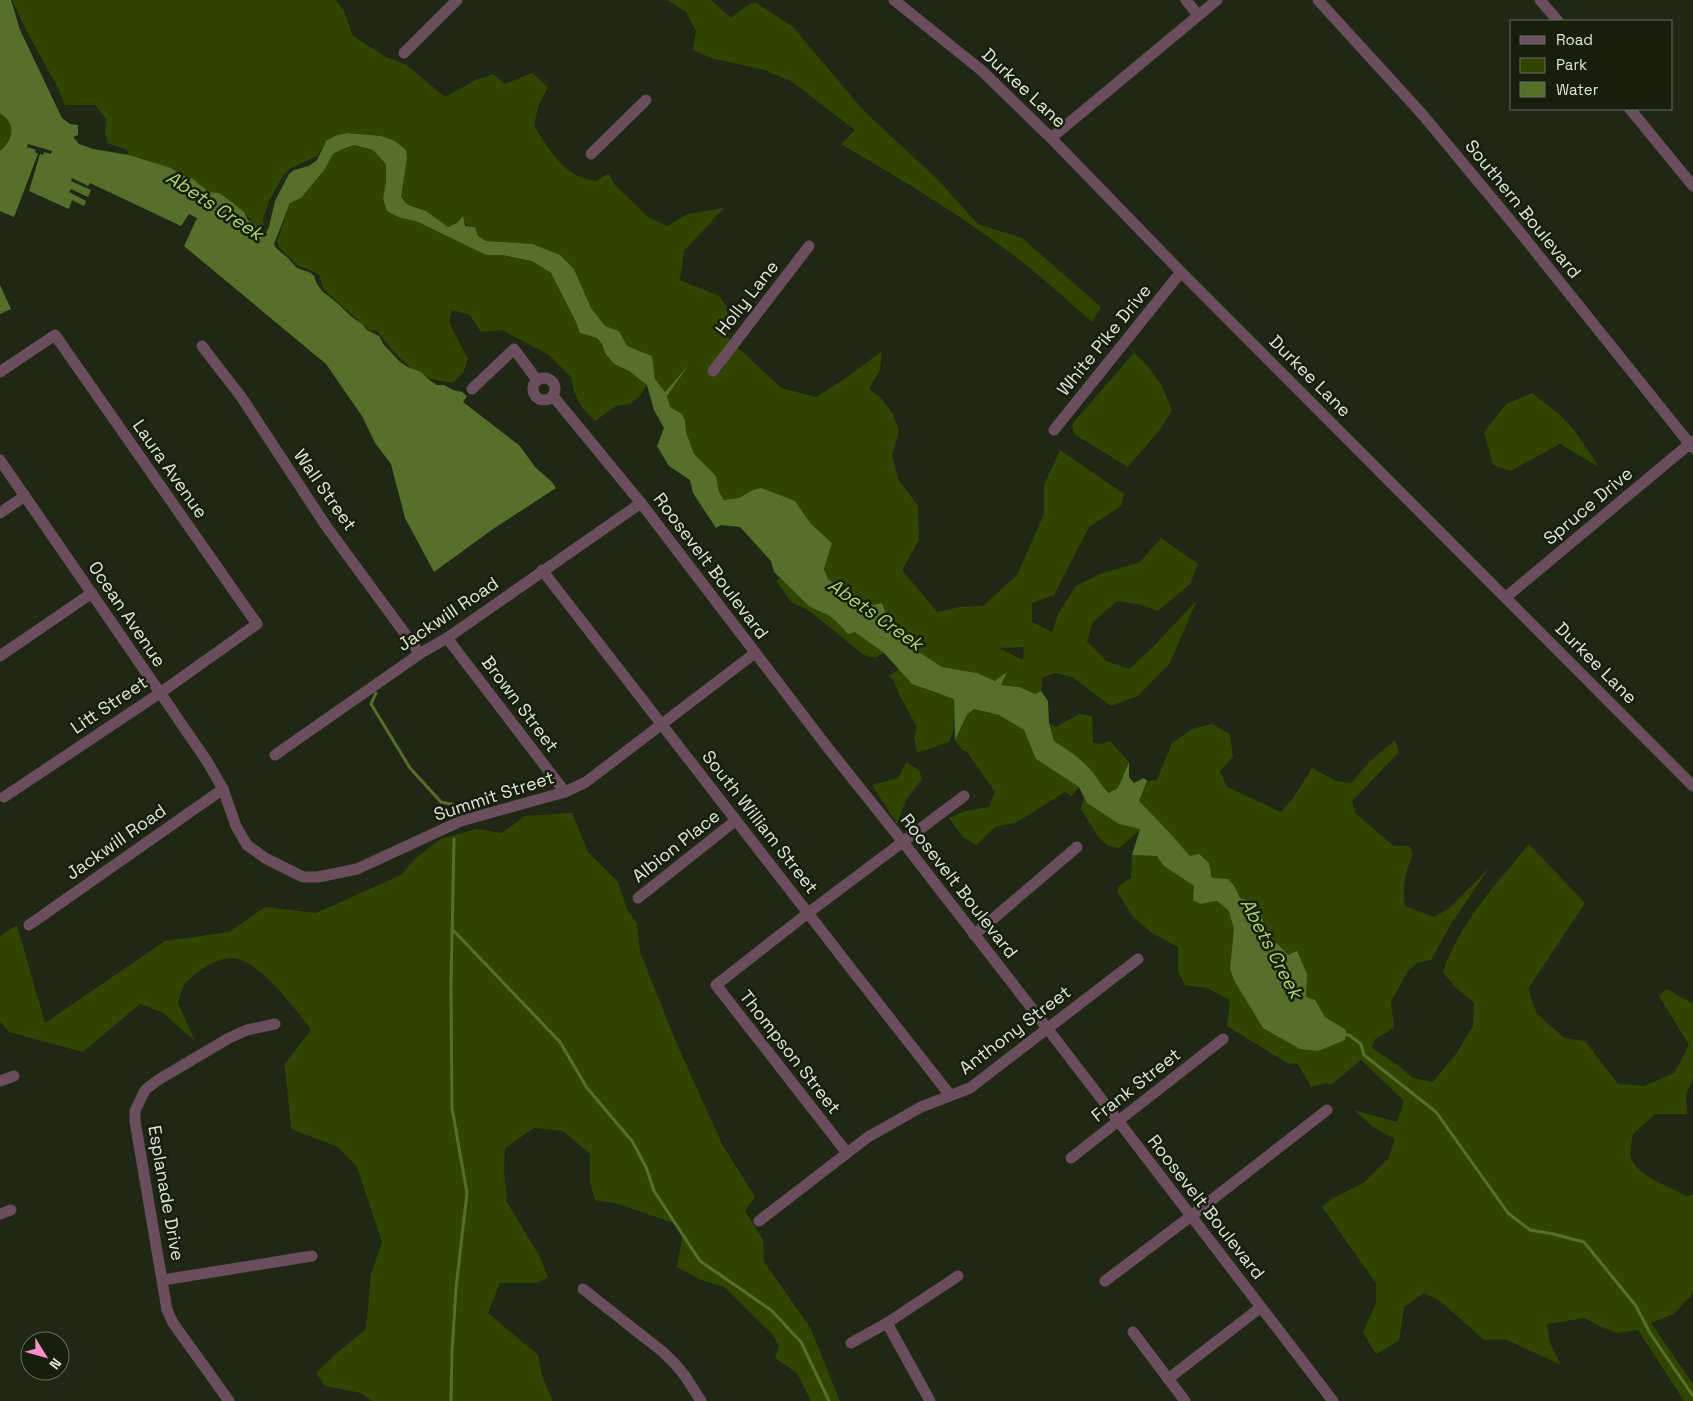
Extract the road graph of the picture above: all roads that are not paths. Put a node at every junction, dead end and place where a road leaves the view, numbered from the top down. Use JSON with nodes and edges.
{"nodes":[{"id":1,"x":457,"y":0,"type":"edge"},
{"id":2,"x":894,"y":0,"type":"edge"},
{"id":3,"x":1186,"y":0,"type":"edge"},
{"id":4,"x":1217,"y":0,"type":"edge"},
{"id":5,"x":1318,"y":0,"type":"edge"},
{"id":6,"x":1540,"y":0,"type":"edge"},
{"id":7,"x":1198,"y":16,"type":"junction"},
{"id":8,"x":1557,"y":20,"type":"edge"},
{"id":9,"x":404,"y":53,"type":"dead end"},
{"id":10,"x":646,"y":100,"type":"dead end"},
{"id":11,"x":1631,"y":110,"type":"edge"},
{"id":12,"x":1051,"y":138,"type":"junction"},
{"id":13,"x":591,"y":154,"type":"dead end"},
{"id":14,"x":1693,"y":186,"type":"edge"},
{"id":15,"x":810,"y":246,"type":"dead end"},
{"id":16,"x":1181,"y":272,"type":"junction"},
{"id":17,"x":202,"y":346,"type":"dead end"},
{"id":18,"x":713,"y":371,"type":"dead end"},
{"id":19,"x":0,"y":372,"type":"edge"},
{"id":20,"x":537,"y":380,"type":"junction"},
{"id":21,"x":472,"y":389,"type":"dead end"},
{"id":22,"x":553,"y":396,"type":"junction"},
{"id":23,"x":1054,"y":430,"type":"dead end"},
{"id":24,"x":1692,"y":444,"type":"edge"},
{"id":25,"x":0,"y":460,"type":"edge"},
{"id":26,"x":25,"y":496,"type":"junction"},
{"id":27,"x":641,"y":503,"type":"junction"},
{"id":28,"x":0,"y":513,"type":"edge"},
{"id":29,"x":542,"y":570,"type":"junction"},
{"id":30,"x":92,"y":592,"type":"junction"},
{"id":31,"x":1506,"y":597,"type":"junction"},
{"id":32,"x":257,"y":624,"type":"joint"},
{"id":33,"x":447,"y":638,"type":"junction"},
{"id":34,"x":755,"y":653,"type":"junction"},
{"id":35,"x":420,"y":654,"type":"junction"},
{"id":36,"x":0,"y":656,"type":"edge"},
{"id":37,"x":160,"y":693,"type":"junction"},
{"id":38,"x":662,"y":726,"type":"junction"},
{"id":39,"x":275,"y":755,"type":"dead end"},
{"id":40,"x":1693,"y":786,"type":"edge"},
{"id":41,"x":223,"y":789,"type":"junction"},
{"id":42,"x":565,"y":792,"type":"junction"},
{"id":43,"x":964,"y":796,"type":"dead end"},
{"id":44,"x":4,"y":797,"type":"dead end"},
{"id":45,"x":735,"y":821,"type":"junction"},
{"id":46,"x":903,"y":842,"type":"junction"},
{"id":47,"x":1077,"y":847,"type":"dead end"},
{"id":48,"x":638,"y":898,"type":"dead end"},
{"id":49,"x":808,"y":912,"type":"junction"},
{"id":50,"x":29,"y":925,"type":"dead end"},
{"id":51,"x":974,"y":935,"type":"junction"},
{"id":52,"x":1138,"y":959,"type":"dead end"},
{"id":53,"x":275,"y":1024,"type":"dead end"},
{"id":54,"x":1047,"y":1028,"type":"junction"},
{"id":55,"x":1223,"y":1039,"type":"dead end"},
{"id":56,"x":14,"y":1076,"type":"dead end"},
{"id":57,"x":0,"y":1081,"type":"edge"},
{"id":58,"x":950,"y":1095,"type":"junction"},
{"id":59,"x":1327,"y":1110,"type":"dead end"},
{"id":60,"x":1118,"y":1121,"type":"junction"},
{"id":61,"x":848,"y":1153,"type":"junction"},
{"id":62,"x":1071,"y":1158,"type":"dead end"},
{"id":63,"x":1191,"y":1216,"type":"junction"},
{"id":64,"x":759,"y":1221,"type":"dead end"},
{"id":65,"x":312,"y":1256,"type":"dead end"},
{"id":66,"x":958,"y":1276,"type":"dead end"},
{"id":67,"x":163,"y":1280,"type":"junction"},
{"id":68,"x":1105,"y":1281,"type":"dead end"},
{"id":69,"x":583,"y":1289,"type":"dead end"},
{"id":70,"x":1261,"y":1307,"type":"junction"},
{"id":71,"x":887,"y":1323,"type":"junction"},
{"id":72,"x":1133,"y":1332,"type":"dead end"},
{"id":73,"x":852,"y":1343,"type":"dead end"},
{"id":74,"x":1168,"y":1379,"type":"junction"},
{"id":75,"x":229,"y":1401,"type":"edge"},
{"id":76,"x":701,"y":1401,"type":"edge"},
{"id":77,"x":930,"y":1401,"type":"edge"},
{"id":78,"x":1185,"y":1401,"type":"edge"},
{"id":79,"x":1333,"y":1401,"type":"edge"}],
"edges":[{"from":1,"to":9,"type":"street"},
{"from":2,"to":12,"type":"street","name":"Durkee Lane"},
{"from":3,"to":7,"type":"street"},
{"from":4,"to":7,"type":"street"},
{"from":5,"to":24,"type":"street","name":"Southern Boulevard"},
{"from":6,"to":8,"type":"street"},
{"from":7,"to":12,"type":"street"},
{"from":10,"to":13,"type":"street"},
{"from":11,"to":14,"type":"street"},
{"from":12,"to":16,"type":"street","name":"Durkee Lane"},
{"from":15,"to":18,"type":"street","name":"Holly Lane"},
{"from":16,"to":23,"type":"street","name":"White Pike Drive"},
{"from":16,"to":31,"type":"street","name":"Durkee Lane"},
{"from":17,"to":35,"type":"street","name":"Wall Street"},
{"from":19,"to":32,"type":"street","name":"Laura Avenue"},
{"from":20,"to":21,"type":"street","name":"Roosevelt Boulevard"},
{"from":20,"to":22,"type":"street","name":"Roosevelt Boulevard"},
{"from":20,"to":22,"type":"street","name":"Roosevelt Boulevard"},
{"from":22,"to":27,"type":"street","name":"Roosevelt Boulevard"},
{"from":24,"to":31,"type":"street","name":"Spruce Drive"},
{"from":25,"to":26,"type":"street","name":"Ocean Avenue"},
{"from":26,"to":28,"type":"street"},
{"from":26,"to":30,"type":"street","name":"Ocean Avenue"},
{"from":27,"to":29,"type":"street","name":"Jackwill Road"},
{"from":27,"to":34,"type":"street","name":"Roosevelt Boulevard"},
{"from":29,"to":33,"type":"street","name":"Jackwill Road"},
{"from":29,"to":38,"type":"street","name":"South William Street"},
{"from":30,"to":36,"type":"street"},
{"from":30,"to":37,"type":"street","name":"Ocean Avenue"},
{"from":31,"to":40,"type":"street","name":"Durkee Lane"},
{"from":32,"to":37,"type":"street","name":"Litt Street"},
{"from":33,"to":35,"type":"street","name":"Jackwill Road"},
{"from":33,"to":42,"type":"street","name":"Brown Street"},
{"from":34,"to":38,"type":"street","name":"Summit Street"},
{"from":34,"to":46,"type":"street","name":"Roosevelt Boulevard"},
{"from":35,"to":39,"type":"street","name":"Jackwill Road"},
{"from":37,"to":41,"type":"street","name":"Ocean Avenue"},
{"from":37,"to":44,"type":"street","name":"Litt Street"},
{"from":38,"to":42,"type":"street","name":"Summit Street"},
{"from":38,"to":45,"type":"street","name":"South William Street"},
{"from":41,"to":42,"type":"street","name":"Summit Street"},
{"from":41,"to":50,"type":"street","name":"Jackwill Road"},
{"from":43,"to":46,"type":"street"},
{"from":45,"to":48,"type":"street","name":"Albion Place"},
{"from":45,"to":49,"type":"street","name":"South William Street"},
{"from":46,"to":49,"type":"street"},
{"from":46,"to":51,"type":"street","name":"Roosevelt Boulevard"},
{"from":47,"to":51,"type":"street"},
{"from":49,"to":58,"type":"street","name":"South William Street"},
{"from":49,"to":61,"type":"street","name":"Thompson Street"},
{"from":51,"to":54,"type":"street","name":"Roosevelt Boulevard"},
{"from":52,"to":54,"type":"street","name":"Anthony Street"},
{"from":53,"to":67,"type":"street","name":"Esplanade Drive"},
{"from":54,"to":58,"type":"street","name":"Anthony Street"},
{"from":54,"to":60,"type":"street","name":"Roosevelt Boulevard"},
{"from":55,"to":60,"type":"street","name":"Frank Street"},
{"from":56,"to":57,"type":"street"},
{"from":58,"to":61,"type":"street","name":"Anthony Street"},
{"from":59,"to":63,"type":"street"},
{"from":60,"to":62,"type":"street","name":"Frank Street"},
{"from":60,"to":63,"type":"street","name":"Roosevelt Boulevard"},
{"from":61,"to":64,"type":"street","name":"Anthony Street"},
{"from":63,"to":68,"type":"street"},
{"from":63,"to":70,"type":"street","name":"Roosevelt Boulevard"},
{"from":65,"to":67,"type":"street"},
{"from":66,"to":71,"type":"street"},
{"from":67,"to":75,"type":"street","name":"Esplanade Drive"},
{"from":69,"to":76,"type":"street"},
{"from":70,"to":74,"type":"street"},
{"from":70,"to":79,"type":"street","name":"Roosevelt Boulevard"},
{"from":71,"to":73,"type":"street"},
{"from":71,"to":77,"type":"street"},
{"from":72,"to":74,"type":"street"},
{"from":74,"to":78,"type":"street"}]}
